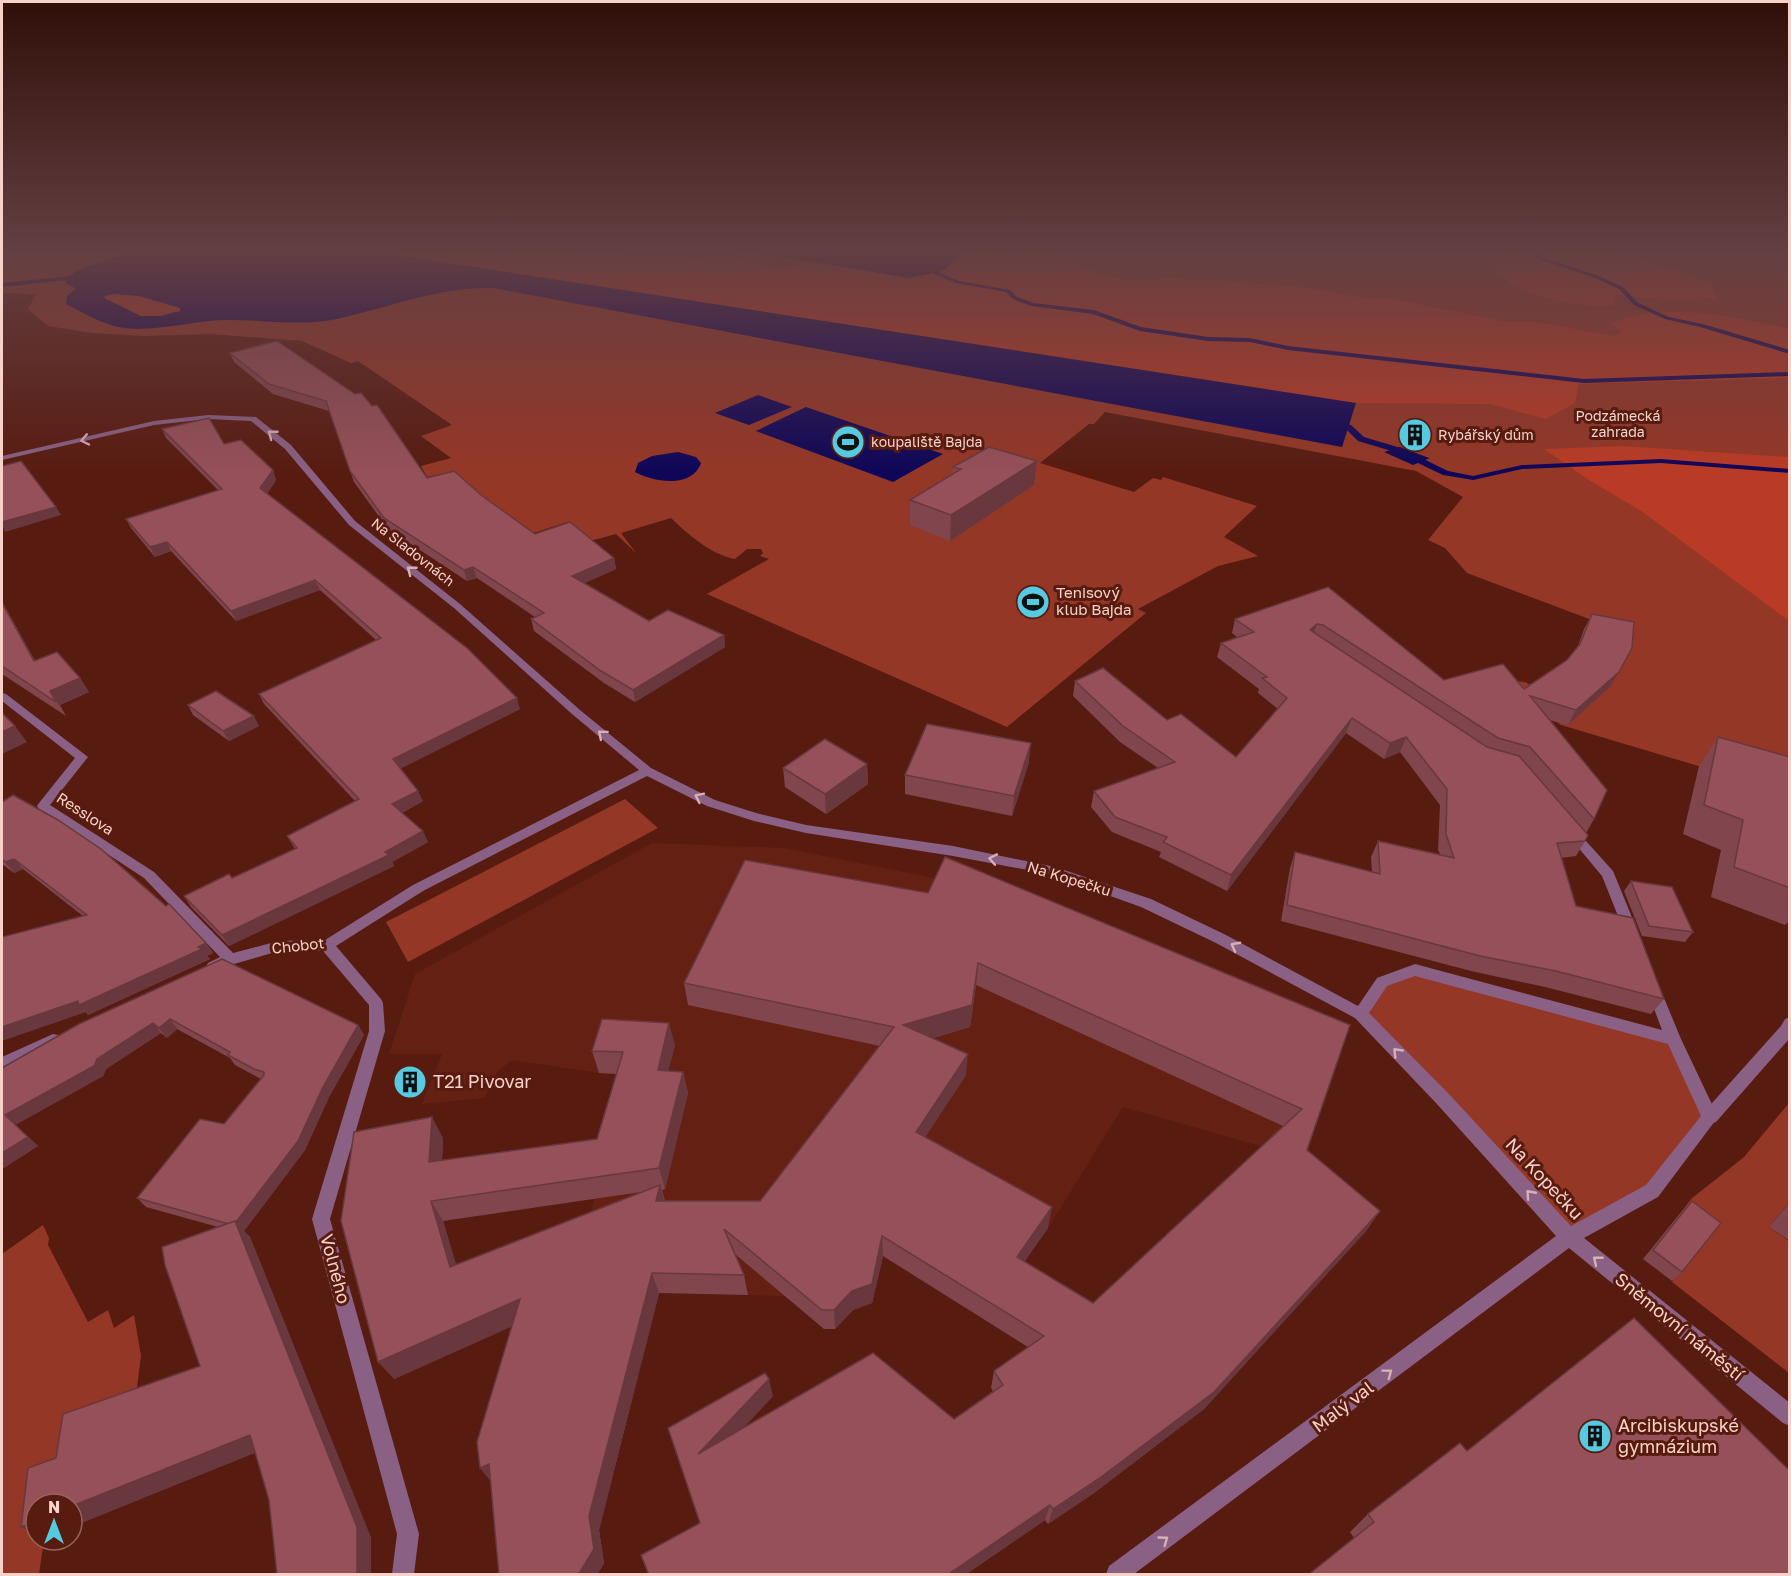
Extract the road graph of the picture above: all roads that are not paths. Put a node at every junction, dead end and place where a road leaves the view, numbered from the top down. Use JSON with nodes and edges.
{"nodes":[{"id":1,"x":2,"y":458,"type":"edge"},
{"id":2,"x":2,"y":696,"type":"edge"},
{"id":3,"x":647,"y":771,"type":"junction"},
{"id":4,"x":754,"y":817,"type":"joint"},
{"id":5,"x":1562,"y":821,"type":"edge"},
{"id":6,"x":1634,"y":940,"type":"edge"},
{"id":7,"x":327,"y":945,"type":"junction"},
{"id":8,"x":230,"y":959,"type":"junction"},
{"id":9,"x":1647,"y":973,"type":"edge"},
{"id":10,"x":197,"y":974,"type":"edge"},
{"id":11,"x":1360,"y":1014,"type":"junction"},
{"id":12,"x":1790,"y":1023,"type":"edge"},
{"id":13,"x":67,"y":1034,"type":"edge"},
{"id":14,"x":1673,"y":1039,"type":"junction"},
{"id":15,"x":2,"y":1064,"type":"edge"},
{"id":16,"x":1710,"y":1117,"type":"junction"},
{"id":17,"x":1569,"y":1238,"type":"junction"},
{"id":18,"x":1790,"y":1416,"type":"edge"},
{"id":19,"x":403,"y":1575,"type":"edge"},
{"id":20,"x":1117,"y":1575,"type":"edge"}],
"edges":[{"from":3,"to":1,"type":"street","name":"Na Sladovnách","one_way":true},
{"from":2,"to":8,"type":"street","name":"Resslova"},
{"from":4,"to":3,"type":"street","name":"Na Sladovnách","one_way":true},
{"from":3,"to":7,"type":"street","name":"Chobot"},
{"from":11,"to":4,"type":"street","name":"Na Kopečku","one_way":true},
{"from":5,"to":6,"type":"street"},
{"from":7,"to":8,"type":"street","name":"Chobot"},
{"from":7,"to":19,"type":"street","name":"Volného"},
{"from":8,"to":10,"type":"street","name":"Chobot"},
{"from":9,"to":14,"type":"street"},
{"from":11,"to":14,"type":"street"},
{"from":17,"to":11,"type":"street","name":"Na Kopečku","one_way":true},
{"from":12,"to":16,"type":"street","name":"Na Kopečku"},
{"from":13,"to":15,"type":"street"},
{"from":14,"to":16,"type":"street"},
{"from":16,"to":17,"type":"street","name":"Na Kopečku"},
{"from":18,"to":17,"type":"street","name":"Sněmovní náměstí","one_way":true},
{"from":20,"to":17,"type":"street","name":"Malý val","one_way":true}]}
